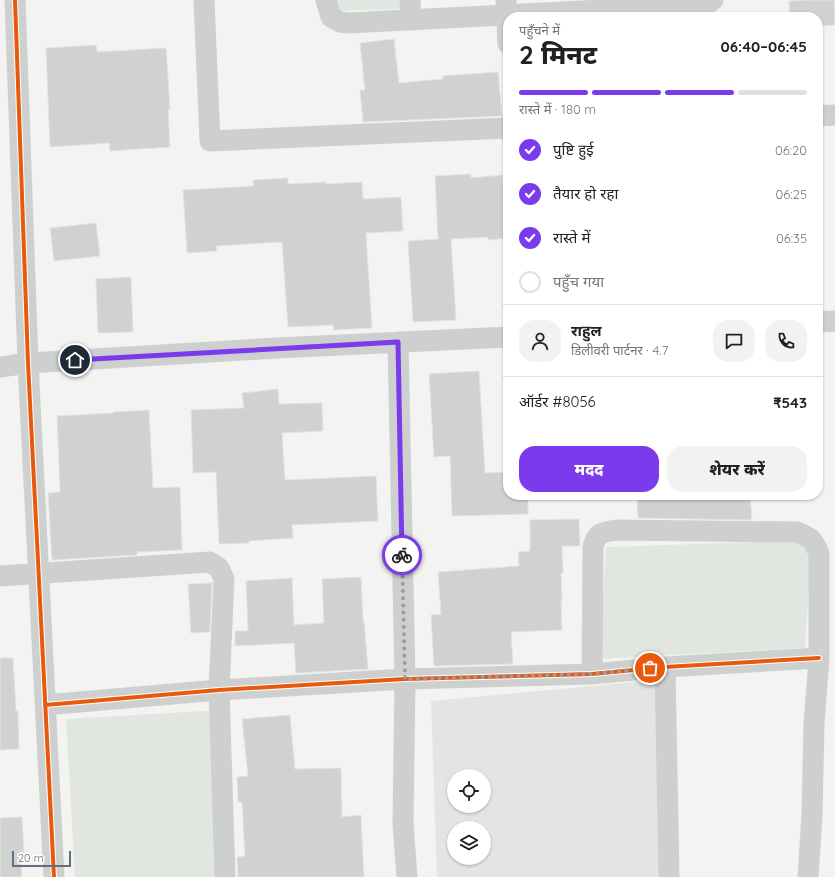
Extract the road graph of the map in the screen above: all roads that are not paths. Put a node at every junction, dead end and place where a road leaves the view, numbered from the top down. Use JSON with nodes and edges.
{"nodes":[{"id":1,"x":15,"y":0,"type":"edge"},
{"id":2,"x":204,"y":0,"type":"edge"},
{"id":3,"x":326,"y":0,"type":"edge"},
{"id":4,"x":713,"y":0,"type":"edge"},
{"id":5,"x":609,"y":5,"type":"edge"},
{"id":6,"x":506,"y":8,"type":"edge"},
{"id":7,"x":411,"y":10,"type":"edge"},
{"id":8,"x":835,"y":115,"type":"edge"},
{"id":9,"x":823,"y":116,"type":"edge"},
{"id":10,"x":503,"y":128,"type":"edge"},
{"id":11,"x":835,"y":321,"type":"edge"},
{"id":12,"x":823,"y":322,"type":"edge"},
{"id":13,"x":503,"y":337,"type":"edge"},
{"id":14,"x":398,"y":342,"type":"junction"},
{"id":15,"x":28,"y":363,"type":"junction"},
{"id":16,"x":0,"y":367,"type":"edge"},
{"id":17,"x":38,"y":573,"type":"junction"},
{"id":18,"x":0,"y":576,"type":"edge"},
{"id":19,"x":819,"y":658,"type":"junction"},
{"id":20,"x":665,"y":667,"type":"junction"},
{"id":21,"x":592,"y":674,"type":"junction"},
{"id":22,"x":405,"y":679,"type":"junction"},
{"id":23,"x":219,"y":690,"type":"junction"},
{"id":24,"x":45,"y":705,"type":"junction"},
{"id":25,"x":54,"y":877,"type":"edge"},
{"id":26,"x":225,"y":877,"type":"edge"},
{"id":27,"x":407,"y":877,"type":"edge"},
{"id":28,"x":669,"y":877,"type":"edge"},
{"id":29,"x":808,"y":877,"type":"edge"}],
"edges":[{"from":1,"to":15,"type":"street"},
{"from":2,"to":10,"type":"street"},
{"from":3,"to":7,"type":"street"},
{"from":4,"to":5,"type":"street"},
{"from":5,"to":6,"type":"street"},
{"from":6,"to":7,"type":"street"},
{"from":8,"to":9,"type":"street"},
{"from":11,"to":12,"type":"street"},
{"from":13,"to":14,"type":"street"},
{"from":14,"to":15,"type":"street"},
{"from":14,"to":22,"type":"street"},
{"from":15,"to":16,"type":"street"},
{"from":15,"to":17,"type":"street"},
{"from":17,"to":18,"type":"street"},
{"from":17,"to":23,"type":"street"},
{"from":17,"to":24,"type":"street"},
{"from":19,"to":20,"type":"street"},
{"from":19,"to":21,"type":"street"},
{"from":19,"to":29,"type":"street"},
{"from":20,"to":21,"type":"street"},
{"from":20,"to":28,"type":"street"},
{"from":21,"to":22,"type":"street"},
{"from":22,"to":23,"type":"street"},
{"from":22,"to":27,"type":"street"},
{"from":23,"to":24,"type":"street"},
{"from":23,"to":26,"type":"street"},
{"from":24,"to":25,"type":"street"}]}
